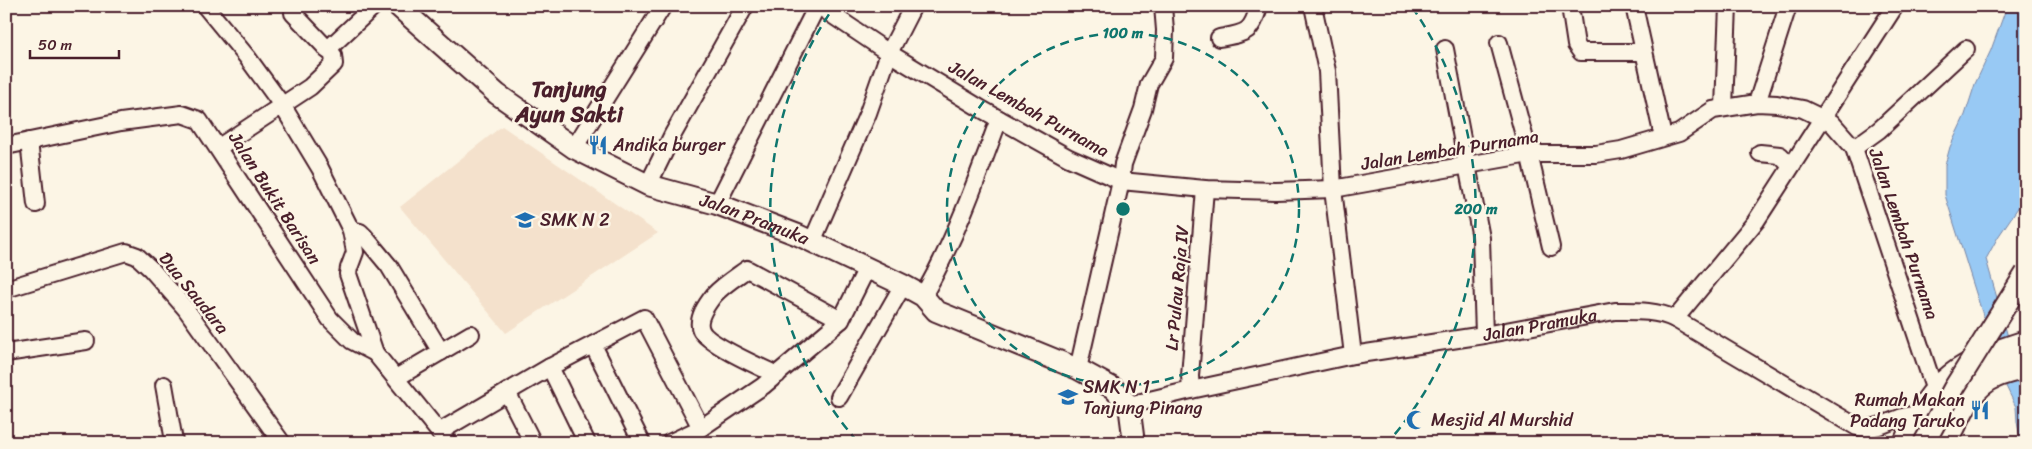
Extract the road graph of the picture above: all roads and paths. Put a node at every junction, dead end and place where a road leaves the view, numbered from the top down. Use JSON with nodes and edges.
{"nodes":[{"id":1,"x":205,"y":6,"type":"edge"},
{"id":2,"x":374,"y":6,"type":"edge"},
{"id":3,"x":398,"y":6,"type":"edge"},
{"id":4,"x":663,"y":6,"type":"edge"},
{"id":5,"x":745,"y":6,"type":"edge"},
{"id":6,"x":818,"y":6,"type":"edge"},
{"id":7,"x":913,"y":6,"type":"edge"},
{"id":8,"x":1163,"y":6,"type":"edge"},
{"id":9,"x":1259,"y":6,"type":"edge"},
{"id":10,"x":1313,"y":6,"type":"edge"},
{"id":11,"x":1570,"y":6,"type":"edge"},
{"id":12,"x":1634,"y":6,"type":"edge"},
{"id":13,"x":1728,"y":6,"type":"edge"},
{"id":14,"x":1788,"y":6,"type":"edge"},
{"id":15,"x":1896,"y":6,"type":"edge"},
{"id":16,"x":293,"y":13,"type":"dead end"},
{"id":17,"x":1219,"y":38,"type":"dead end"},
{"id":18,"x":1499,"y":43,"type":"dead end"},
{"id":19,"x":1444,"y":49,"type":"dead end"},
{"id":20,"x":1966,"y":49,"type":"dead end"},
{"id":21,"x":327,"y":50,"type":"junction"},
{"id":22,"x":1643,"y":52,"type":"junction"},
{"id":23,"x":889,"y":53,"type":"junction"},
{"id":24,"x":1757,"y":103,"type":"junction"},
{"id":25,"x":282,"y":105,"type":"junction"},
{"id":26,"x":1724,"y":108,"type":"junction"},
{"id":27,"x":1822,"y":118,"type":"junction"},
{"id":28,"x":999,"y":119,"type":"junction"},
{"id":29,"x":1663,"y":137,"type":"junction"},
{"id":30,"x":29,"y":141,"type":"junction"},
{"id":31,"x":6,"y":146,"type":"edge"},
{"id":32,"x":219,"y":147,"type":"junction"},
{"id":33,"x":574,"y":148,"type":"junction"},
{"id":34,"x":1854,"y":148,"type":"junction"},
{"id":35,"x":1760,"y":153,"type":"dead end"},
{"id":36,"x":1529,"y":154,"type":"junction"},
{"id":37,"x":1468,"y":164,"type":"junction"},
{"id":38,"x":1791,"y":166,"type":"junction"},
{"id":39,"x":1121,"y":181,"type":"junction"},
{"id":40,"x":648,"y":185,"type":"junction"},
{"id":41,"x":1205,"y":189,"type":"junction"},
{"id":42,"x":1333,"y":189,"type":"junction"},
{"id":43,"x":36,"y":204,"type":"dead end"},
{"id":44,"x":717,"y":204,"type":"junction"},
{"id":45,"x":351,"y":230,"type":"junction"},
{"id":46,"x":812,"y":242,"type":"junction"},
{"id":47,"x":1551,"y":247,"type":"dead end"},
{"id":48,"x":868,"y":268,"type":"junction"},
{"id":49,"x":2026,"y":273,"type":"edge"},
{"id":50,"x":903,"y":286,"type":"junction"},
{"id":51,"x":6,"y":290,"type":"edge"},
{"id":52,"x":2026,"y":290,"type":"edge"},
{"id":53,"x":923,"y":296,"type":"junction"},
{"id":54,"x":2026,"y":297,"type":"edge"},
{"id":55,"x":1675,"y":319,"type":"junction"},
{"id":56,"x":841,"y":320,"type":"junction"},
{"id":57,"x":471,"y":334,"type":"dead end"},
{"id":58,"x":1484,"y":334,"type":"junction"},
{"id":59,"x":86,"y":341,"type":"dead end"},
{"id":60,"x":594,"y":345,"type":"junction"},
{"id":61,"x":2024,"y":351,"type":"edge"},
{"id":62,"x":442,"y":352,"type":"junction"},
{"id":63,"x":6,"y":353,"type":"edge"},
{"id":64,"x":375,"y":353,"type":"junction"},
{"id":65,"x":1353,"y":355,"type":"junction"},
{"id":66,"x":1993,"y":365,"type":"junction"},
{"id":67,"x":550,"y":367,"type":"junction"},
{"id":68,"x":1078,"y":369,"type":"junction"},
{"id":69,"x":776,"y":375,"type":"junction"},
{"id":70,"x":396,"y":378,"type":"junction"},
{"id":71,"x":164,"y":385,"type":"dead end"},
{"id":72,"x":1191,"y":390,"type":"junction"},
{"id":73,"x":1935,"y":391,"type":"junction"},
{"id":74,"x":507,"y":392,"type":"junction"},
{"id":75,"x":838,"y":396,"type":"dead end"},
{"id":76,"x":1130,"y":406,"type":"junction"},
{"id":77,"x":1921,"y":411,"type":"junction"},
{"id":78,"x":701,"y":428,"type":"junction"},
{"id":79,"x":443,"y":437,"type":"edge"},
{"id":80,"x":171,"y":442,"type":"edge"},
{"id":81,"x":282,"y":443,"type":"edge"},
{"id":82,"x":533,"y":443,"type":"edge"},
{"id":83,"x":587,"y":443,"type":"edge"},
{"id":84,"x":642,"y":443,"type":"edge"},
{"id":85,"x":668,"y":443,"type":"edge"},
{"id":86,"x":1134,"y":443,"type":"edge"},
{"id":87,"x":1906,"y":443,"type":"edge"},
{"id":88,"x":1924,"y":443,"type":"edge"},
{"id":89,"x":1932,"y":443,"type":"edge"},
{"id":90,"x":1945,"y":443,"type":"edge"}],
"edges":[{"from":1,"to":25,"type":"street"},
{"from":2,"to":21,"type":"street"},
{"from":3,"to":33,"type":"main road","name":"Jalan Pramuka"},
{"from":4,"to":33,"type":"street"},
{"from":5,"to":40,"type":"street"},
{"from":6,"to":23,"type":"street","name":"Jalan Lembah Purnama"},
{"from":6,"to":44,"type":"street"},
{"from":7,"to":23,"type":"street"},
{"from":8,"to":39,"type":"street"},
{"from":9,"to":17,"type":"street"},
{"from":10,"to":42,"type":"street"},
{"from":11,"to":22,"type":"street"},
{"from":12,"to":22,"type":"street"},
{"from":13,"to":26,"type":"street"},
{"from":14,"to":24,"type":"street"},
{"from":15,"to":27,"type":"street"},
{"from":16,"to":21,"type":"street"},
{"from":18,"to":36,"type":"street"},
{"from":19,"to":37,"type":"street"},
{"from":20,"to":34,"type":"street"},
{"from":21,"to":25,"type":"street"},
{"from":22,"to":29,"type":"street"},
{"from":23,"to":28,"type":"street","name":"Jalan Lembah Purnama"},
{"from":23,"to":46,"type":"street"},
{"from":24,"to":26,"type":"street","name":"Jalan Lembah Purnama"},
{"from":24,"to":27,"type":"street","name":"Jalan Lembah Purnama"},
{"from":25,"to":32,"type":"street"},
{"from":25,"to":45,"type":"street"},
{"from":26,"to":29,"type":"street","name":"Jalan Lembah Purnama"},
{"from":27,"to":34,"type":"street","name":"Jalan Lembah Purnama"},
{"from":27,"to":38,"type":"street"},
{"from":28,"to":39,"type":"street","name":"Jalan Lembah Purnama"},
{"from":28,"to":53,"type":"street"},
{"from":29,"to":36,"type":"street","name":"Jalan Lembah Purnama"},
{"from":30,"to":31,"type":"street","name":"Jalan Bukit Barisan"},
{"from":30,"to":32,"type":"street","name":"Jalan Bukit Barisan"},
{"from":30,"to":43,"type":"street"},
{"from":32,"to":64,"type":"street","name":"Jalan Bukit Barisan"},
{"from":33,"to":40,"type":"main road","name":"Jalan Pramuka"},
{"from":34,"to":73,"type":"street","name":"Jalan Lembah Purnama"},
{"from":35,"to":38,"type":"street"},
{"from":36,"to":37,"type":"street","name":"Jalan Lembah Purnama"},
{"from":36,"to":47,"type":"street"},
{"from":37,"to":42,"type":"street","name":"Jalan Lembah Purnama"},
{"from":37,"to":58,"type":"street"},
{"from":38,"to":55,"type":"street"},
{"from":39,"to":41,"type":"street","name":"Jalan Lembah Purnama"},
{"from":39,"to":68,"type":"street"},
{"from":40,"to":44,"type":"main road","name":"Jalan Pramuka"},
{"from":41,"to":42,"type":"street","name":"Jalan Lembah Purnama"},
{"from":41,"to":72,"type":"street","name":"Lr Pulau Raja IV"},
{"from":42,"to":65,"type":"street"},
{"from":44,"to":46,"type":"main road","name":"Jalan Pramuka"},
{"from":45,"to":62,"type":"street"},
{"from":45,"to":64,"type":"street"},
{"from":46,"to":48,"type":"main road","name":"Jalan Pramuka"},
{"from":48,"to":50,"type":"main road","name":"Jalan Pramuka"},
{"from":48,"to":56,"type":"street"},
{"from":49,"to":88,"type":"main road","bridge":true},
{"from":50,"to":53,"type":"main road","name":"Jalan Pramuka"},
{"from":50,"to":75,"type":"street"},
{"from":51,"to":81,"type":"street","name":"Dua Saudara"},
{"from":52,"to":54,"type":"main road"},
{"from":52,"to":89,"type":"main road"},
{"from":53,"to":68,"type":"main road","name":"Jalan Pramuka"},
{"from":55,"to":58,"type":"street","name":"Jalan Pramuka"},
{"from":55,"to":77,"type":"street","name":"Jalan Pramuka"},
{"from":56,"to":69,"type":"street"},
{"from":56,"to":69,"type":"street"},
{"from":57,"to":62,"type":"street"},
{"from":58,"to":65,"type":"street","name":"Jalan Pramuka"},
{"from":59,"to":63,"type":"street"},
{"from":60,"to":67,"type":"street"},
{"from":60,"to":78,"type":"street"},
{"from":60,"to":84,"type":"street"},
{"from":61,"to":66,"type":"highway"},
{"from":62,"to":70,"type":"street"},
{"from":64,"to":70,"type":"street","name":"Jalan Bukit Barisan"},
{"from":65,"to":72,"type":"street","name":"Jalan Pramuka"},
{"from":66,"to":73,"type":"highway"},
{"from":66,"to":90,"type":"highway"},
{"from":67,"to":74,"type":"street"},
{"from":67,"to":83,"type":"street"},
{"from":68,"to":76,"type":"main road","name":"Jalan Pramuka"},
{"from":69,"to":78,"type":"street"},
{"from":70,"to":79,"type":"street","name":"Jalan Bukit Barisan"},
{"from":71,"to":80,"type":"street"},
{"from":72,"to":76,"type":"street","name":"Jalan Pramuka"},
{"from":73,"to":77,"type":"highway"},
{"from":74,"to":79,"type":"street"},
{"from":74,"to":82,"type":"street"},
{"from":76,"to":86,"type":"main road"},
{"from":77,"to":87,"type":"highway"},
{"from":78,"to":85,"type":"street"}]}
